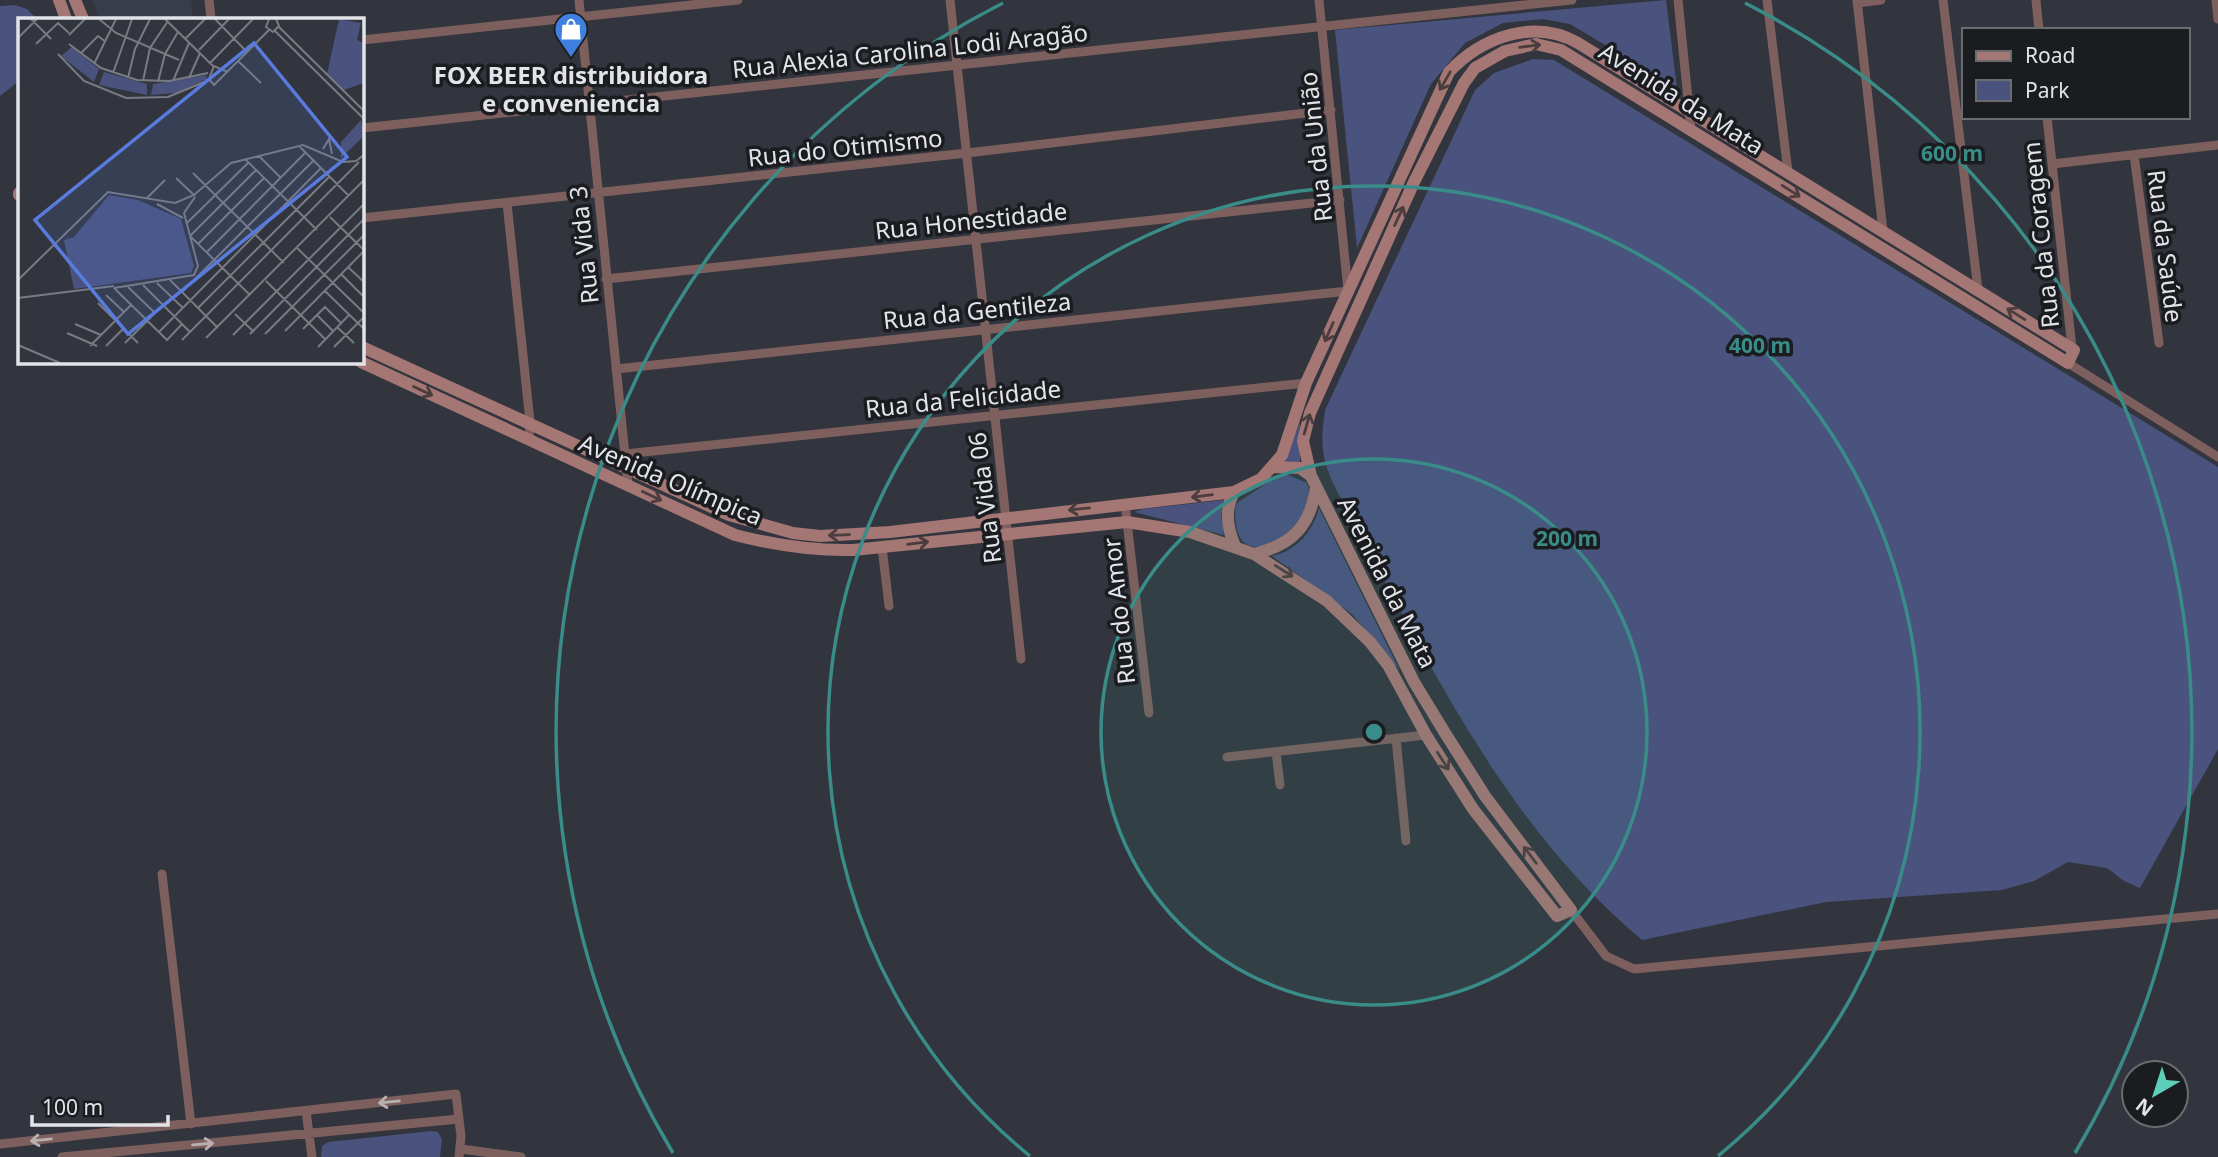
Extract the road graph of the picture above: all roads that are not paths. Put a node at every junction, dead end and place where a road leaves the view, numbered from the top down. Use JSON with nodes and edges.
{"nodes":[{"id":1,"x":59,"y":0,"type":"edge"},
{"id":2,"x":75,"y":0,"type":"edge"},
{"id":3,"x":209,"y":0,"type":"edge"},
{"id":4,"x":579,"y":0,"type":"edge"},
{"id":5,"x":738,"y":0,"type":"edge"},
{"id":6,"x":950,"y":0,"type":"edge"},
{"id":7,"x":1319,"y":0,"type":"edge"},
{"id":8,"x":1572,"y":0,"type":"edge"},
{"id":9,"x":1678,"y":0,"type":"edge"},
{"id":10,"x":1767,"y":0,"type":"edge"},
{"id":11,"x":1881,"y":0,"type":"edge"},
{"id":12,"x":1944,"y":0,"type":"edge"},
{"id":13,"x":2036,"y":0,"type":"edge"},
{"id":14,"x":2216,"y":0,"type":"edge"},
{"id":15,"x":1857,"y":1,"type":"edge"},
{"id":16,"x":66,"y":18,"type":"edge"},
{"id":17,"x":83,"y":18,"type":"edge"},
{"id":18,"x":211,"y":18,"type":"edge"},
{"id":19,"x":581,"y":18,"type":"junction"},
{"id":20,"x":2218,"y":19,"type":"edge"},
{"id":21,"x":1322,"y":26,"type":"junction"},
{"id":22,"x":2039,"y":28,"type":"edge"},
{"id":23,"x":364,"y":40,"type":"edge"},
{"id":24,"x":955,"y":64,"type":"junction"},
{"id":25,"x":589,"y":104,"type":"junction"},
{"id":26,"x":1331,"y":110,"type":"junction"},
{"id":27,"x":1689,"y":111,"type":"junction"},
{"id":28,"x":2047,"y":119,"type":"edge"},
{"id":29,"x":364,"y":128,"type":"edge"},
{"id":30,"x":1691,"y":129,"type":"junction"},
{"id":31,"x":2218,"y":145,"type":"edge"},
{"id":32,"x":967,"y":153,"type":"junction"},
{"id":33,"x":2134,"y":155,"type":"junction"},
{"id":34,"x":2052,"y":164,"type":"junction"},
{"id":35,"x":1788,"y":172,"type":"junction"},
{"id":36,"x":597,"y":192,"type":"junction"},
{"id":37,"x":1340,"y":200,"type":"junction"},
{"id":38,"x":507,"y":203,"type":"junction"},
{"id":39,"x":364,"y":218,"type":"edge"},
{"id":40,"x":1883,"y":231,"type":"junction"},
{"id":41,"x":975,"y":240,"type":"junction"},
{"id":42,"x":606,"y":279,"type":"junction"},
{"id":43,"x":1345,"y":290,"type":"junction"},
{"id":44,"x":1978,"y":290,"type":"junction"},
{"id":45,"x":984,"y":329,"type":"junction"},
{"id":46,"x":2159,"y":343,"type":"dead end"},
{"id":47,"x":364,"y":347,"type":"edge"},
{"id":48,"x":2072,"y":348,"type":"junction"},
{"id":49,"x":364,"y":363,"type":"edge"},
{"id":50,"x":2068,"y":363,"type":"junction"},
{"id":51,"x":616,"y":369,"type":"junction"},
{"id":52,"x":1307,"y":383,"type":"junction"},
{"id":53,"x":993,"y":413,"type":"junction"},
{"id":54,"x":530,"y":422,"type":"junction"},
{"id":55,"x":529,"y":440,"type":"junction"},
{"id":56,"x":625,"y":454,"type":"junction"},
{"id":57,"x":2218,"y":457,"type":"edge"},
{"id":58,"x":626,"y":467,"type":"junction"},
{"id":59,"x":1274,"y":467,"type":"junction"},
{"id":60,"x":1313,"y":481,"type":"junction"},
{"id":61,"x":628,"y":485,"type":"junction"},
{"id":62,"x":1234,"y":492,"type":"junction"},
{"id":63,"x":1125,"y":504,"type":"junction"},
{"id":64,"x":1005,"y":517,"type":"junction"},
{"id":65,"x":1127,"y":522,"type":"junction"},
{"id":66,"x":1151,"y":525,"type":"joint"},
{"id":67,"x":1007,"y":532,"type":"junction"},
{"id":68,"x":1235,"y":546,"type":"junction"},
{"id":69,"x":882,"y":547,"type":"junction"},
{"id":70,"x":1254,"y":554,"type":"junction"},
{"id":71,"x":889,"y":606,"type":"dead end"},
{"id":72,"x":1021,"y":659,"type":"dead end"},
{"id":73,"x":1149,"y":713,"type":"dead end"},
{"id":74,"x":1426,"y":735,"type":"junction"},
{"id":75,"x":1396,"y":738,"type":"junction"},
{"id":76,"x":1276,"y":752,"type":"junction"},
{"id":77,"x":1227,"y":757,"type":"dead end"},
{"id":78,"x":1280,"y":785,"type":"dead end"},
{"id":79,"x":1406,"y":841,"type":"dead end"},
{"id":80,"x":162,"y":874,"type":"dead end"},
{"id":81,"x":1571,"y":909,"type":"junction"},
{"id":82,"x":2218,"y":914,"type":"edge"},
{"id":83,"x":306,"y":1111,"type":"junction"},
{"id":84,"x":459,"y":1119,"type":"junction"},
{"id":85,"x":191,"y":1124,"type":"junction"},
{"id":86,"x":308,"y":1134,"type":"junction"},
{"id":87,"x":87,"y":1135,"type":"junction"},
{"id":88,"x":69,"y":1136,"type":"junction"},
{"id":89,"x":0,"y":1144,"type":"edge"},
{"id":90,"x":460,"y":1153,"type":"edge"},
{"id":91,"x":89,"y":1156,"type":"edge"},
{"id":92,"x":68,"y":1157,"type":"edge"},
{"id":93,"x":312,"y":1157,"type":"edge"},
{"id":94,"x":521,"y":1157,"type":"edge"}],
"edges":[{"from":1,"to":16,"type":"street"},
{"from":2,"to":17,"type":"street"},
{"from":3,"to":18,"type":"street"},
{"from":4,"to":19,"type":"street","name":"Rua Vida 3"},
{"from":5,"to":19,"type":"street"},
{"from":6,"to":24,"type":"street","name":"Rua Vida 06"},
{"from":7,"to":21,"type":"street","name":"Rua da União"},
{"from":8,"to":21,"type":"street","name":"Rua Alexia Carolina Lodi Aragão"},
{"from":9,"to":27,"type":"street"},
{"from":10,"to":35,"type":"street"},
{"from":11,"to":15,"type":"street"},
{"from":12,"to":44,"type":"street"},
{"from":13,"to":22,"type":"street"},
{"from":14,"to":20,"type":"street"},
{"from":15,"to":40,"type":"street"},
{"from":19,"to":23,"type":"street"},
{"from":19,"to":25,"type":"street","name":"Rua Vida 3"},
{"from":21,"to":24,"type":"street","name":"Rua Alexia Carolina Lodi Aragão"},
{"from":21,"to":26,"type":"street","name":"Rua da União"},
{"from":24,"to":25,"type":"street","name":"Rua Alexia Carolina Lodi Aragão"},
{"from":24,"to":32,"type":"street","name":"Rua Vida 06"},
{"from":25,"to":29,"type":"street","name":"Rua Alexia Carolina Lodi Aragão"},
{"from":25,"to":36,"type":"street","name":"Rua Vida 3"},
{"from":26,"to":32,"type":"street","name":"Rua do Otimismo"},
{"from":26,"to":37,"type":"street","name":"Rua da União"},
{"from":27,"to":30,"type":"street"},
{"from":27,"to":35,"type":"street","name":"Avenida da Mata"},
{"from":27,"to":43,"type":"street","name":"Avenida da Mata","one_way":true},
{"from":28,"to":34,"type":"street","name":"Rua da Coragem"},
{"from":30,"to":50,"type":"street","name":"Avenida da Mata","one_way":true},
{"from":60,"to":30,"type":"street","name":"Avenida da Mata","one_way":true},
{"from":31,"to":33,"type":"street"},
{"from":32,"to":36,"type":"street","name":"Rua do Otimismo"},
{"from":32,"to":41,"type":"street","name":"Rua Vida 06"},
{"from":33,"to":34,"type":"street"},
{"from":33,"to":46,"type":"street","name":"Rua da Saúde"},
{"from":34,"to":48,"type":"street","name":"Rua da Coragem"},
{"from":35,"to":40,"type":"street","name":"Avenida da Mata"},
{"from":36,"to":38,"type":"street","name":"Rua do Otimismo"},
{"from":36,"to":42,"type":"street","name":"Rua Vida 3"},
{"from":37,"to":41,"type":"street","name":"Rua Honestidade"},
{"from":37,"to":43,"type":"street","name":"Rua da União"},
{"from":38,"to":39,"type":"street","name":"Rua do Otimismo"},
{"from":38,"to":54,"type":"street"},
{"from":40,"to":44,"type":"street","name":"Avenida da Mata"},
{"from":41,"to":42,"type":"street","name":"Rua Honestidade"},
{"from":41,"to":45,"type":"street","name":"Rua Vida 06"},
{"from":42,"to":51,"type":"street","name":"Rua Vida 3"},
{"from":43,"to":45,"type":"street","name":"Rua da Gentileza"},
{"from":43,"to":52,"type":"street","name":"Avenida da Mata","one_way":true},
{"from":48,"to":44,"type":"street","name":"Avenida da Mata","one_way":true},
{"from":45,"to":51,"type":"street","name":"Rua da Gentileza"},
{"from":45,"to":53,"type":"street","name":"Rua Vida 06"},
{"from":47,"to":54,"type":"street","name":"Avenida Olímpica"},
{"from":48,"to":50,"type":"street"},
{"from":49,"to":55,"type":"street","name":"Avenida Olímpica","one_way":true},
{"from":50,"to":57,"type":"street"},
{"from":51,"to":56,"type":"street","name":"Rua Vida 3"},
{"from":52,"to":53,"type":"street","name":"Rua da Felicidade"},
{"from":52,"to":59,"type":"street","name":"Avenida da Mata"},
{"from":53,"to":56,"type":"street","name":"Rua da Felicidade"},
{"from":53,"to":64,"type":"street","name":"Rua Vida 06"},
{"from":54,"to":55,"type":"street"},
{"from":54,"to":58,"type":"street","name":"Avenida Olímpica"},
{"from":55,"to":61,"type":"street","name":"Avenida Olímpica"},
{"from":56,"to":58,"type":"street","name":"Rua Vida 3"},
{"from":58,"to":61,"type":"street","name":"Rua Vida 3"},
{"from":64,"to":58,"type":"street","name":"Avenida Olímpica","one_way":true},
{"from":59,"to":60,"type":"street"},
{"from":59,"to":62,"type":"street"},
{"from":60,"to":70,"type":"street"},
{"from":81,"to":60,"type":"street","name":"Avenida da Mata","one_way":true},
{"from":61,"to":69,"type":"street","name":"Avenida Olímpica","one_way":true},
{"from":62,"to":63,"type":"street","name":"Avenida Olímpica","one_way":true},
{"from":62,"to":68,"type":"street"},
{"from":63,"to":64,"type":"street","name":"Avenida Olímpica","one_way":true},
{"from":63,"to":65,"type":"street","name":"Rua do Amor"},
{"from":64,"to":67,"type":"street","name":"Rua Vida 06"},
{"from":65,"to":66,"type":"street","name":"Avenida Olímpica"},
{"from":65,"to":67,"type":"street","name":"Avenida Olímpica"},
{"from":65,"to":73,"type":"street","name":"Rua do Amor"},
{"from":66,"to":68,"type":"street","name":"Avenida da Mata"},
{"from":69,"to":67,"type":"street","name":"Avenida Olímpica","one_way":true},
{"from":67,"to":72,"type":"street","name":"Rua Vida 06"},
{"from":68,"to":70,"type":"street","name":"Avenida da Mata"},
{"from":69,"to":71,"type":"street"},
{"from":70,"to":74,"type":"street","name":"Avenida da Mata","one_way":true},
{"from":74,"to":75,"type":"street"},
{"from":74,"to":81,"type":"street","name":"Avenida da Mata","one_way":true},
{"from":75,"to":76,"type":"street"},
{"from":75,"to":79,"type":"street"},
{"from":76,"to":77,"type":"street"},
{"from":76,"to":78,"type":"street"},
{"from":80,"to":85,"type":"street"},
{"from":81,"to":82,"type":"street"},
{"from":84,"to":83,"type":"street","one_way":true},
{"from":83,"to":85,"type":"street"},
{"from":83,"to":86,"type":"street"},
{"from":84,"to":86,"type":"street"},
{"from":84,"to":90,"type":"street"},
{"from":85,"to":87,"type":"street"},
{"from":91,"to":86,"type":"street","one_way":true},
{"from":86,"to":93,"type":"street"},
{"from":87,"to":88,"type":"street"},
{"from":87,"to":91,"type":"street"},
{"from":88,"to":89,"type":"street","one_way":true},
{"from":88,"to":92,"type":"street"},
{"from":90,"to":94,"type":"street"},
{"from":91,"to":92,"type":"street"}]}
